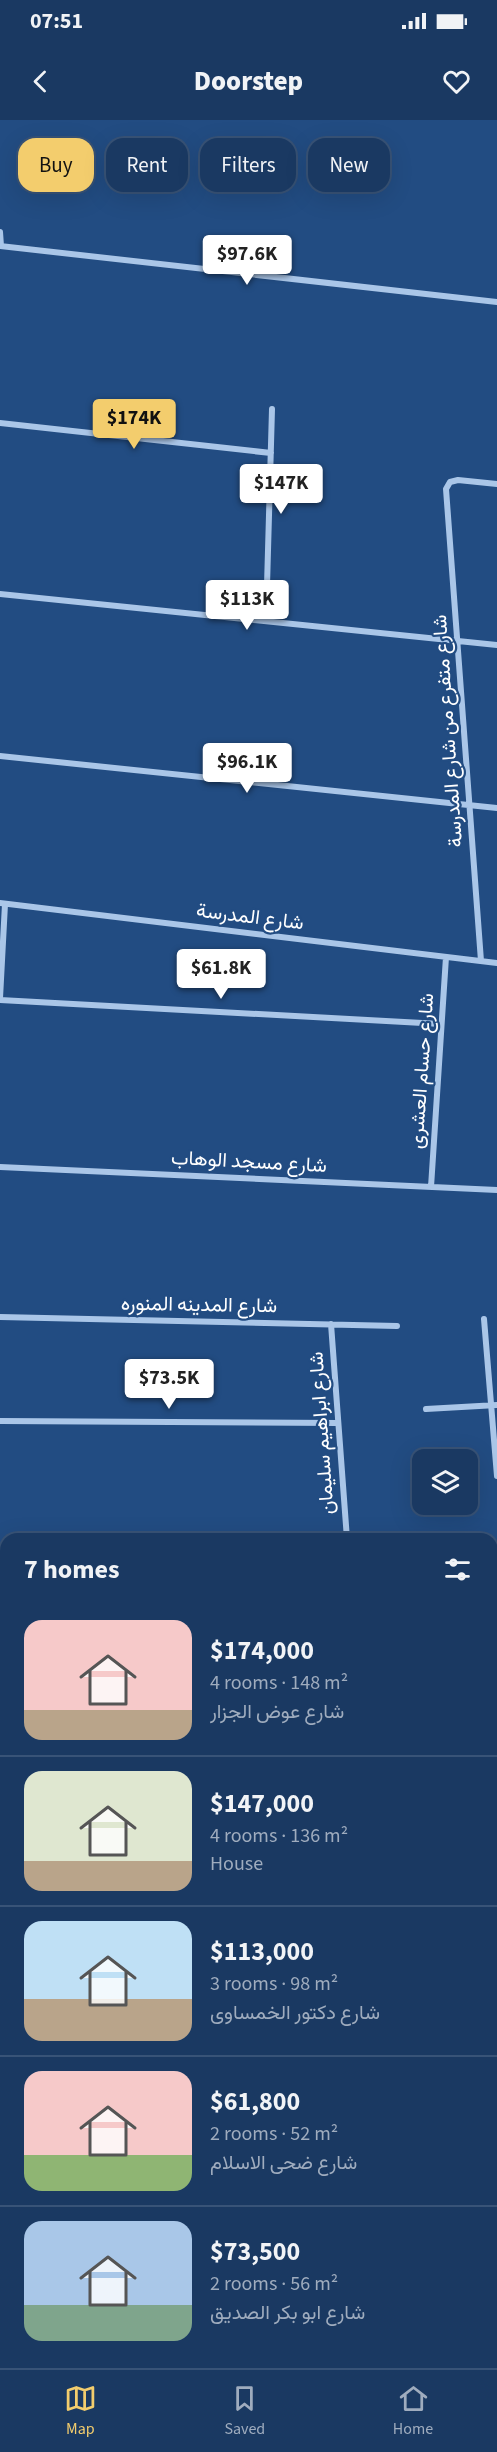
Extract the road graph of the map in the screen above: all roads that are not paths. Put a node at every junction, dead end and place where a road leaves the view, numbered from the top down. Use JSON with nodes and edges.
{"nodes":[{"id":1,"x":0,"y":232,"type":"edge"},
{"id":2,"x":0,"y":246,"type":"edge"},
{"id":3,"x":497,"y":302,"type":"edge"},
{"id":4,"x":272,"y":409,"type":"dead end"},
{"id":5,"x":0,"y":423,"type":"edge"},
{"id":6,"x":271,"y":453,"type":"junction"},
{"id":7,"x":497,"y":484,"type":"edge"},
{"id":8,"x":0,"y":594,"type":"edge"},
{"id":9,"x":266,"y":621,"type":"junction"},
{"id":10,"x":458,"y":640,"type":"junction"},
{"id":11,"x":497,"y":645,"type":"edge"},
{"id":12,"x":0,"y":756,"type":"edge"},
{"id":13,"x":471,"y":806,"type":"junction"},
{"id":14,"x":497,"y":808,"type":"edge"},
{"id":15,"x":2,"y":903,"type":"edge"},
{"id":16,"x":446,"y":957,"type":"junction"},
{"id":17,"x":482,"y":961,"type":"junction"},
{"id":18,"x":497,"y":963,"type":"edge"},
{"id":19,"x":0,"y":999,"type":"edge"},
{"id":20,"x":441,"y":1024,"type":"junction"},
{"id":21,"x":0,"y":1167,"type":"edge"},
{"id":22,"x":431,"y":1187,"type":"junction"},
{"id":23,"x":497,"y":1190,"type":"edge"},
{"id":24,"x":0,"y":1317,"type":"edge"},
{"id":25,"x":484,"y":1319,"type":"dead end"},
{"id":26,"x":331,"y":1324,"type":"junction"},
{"id":27,"x":397,"y":1326,"type":"dead end"},
{"id":28,"x":494,"y":1406,"type":"edge"},
{"id":29,"x":426,"y":1409,"type":"dead end"},
{"id":30,"x":0,"y":1420,"type":"edge"},
{"id":31,"x":338,"y":1423,"type":"junction"},
{"id":32,"x":497,"y":1476,"type":"edge"},
{"id":33,"x":347,"y":1533,"type":"edge"}],
"edges":[{"from":1,"to":2,"type":"street"},
{"from":2,"to":3,"type":"street"},
{"from":4,"to":6,"type":"street"},
{"from":5,"to":6,"type":"street"},
{"from":6,"to":9,"type":"street"},
{"from":7,"to":10,"type":"street","name":"شارع متفرع من شارع المدرسة"},
{"from":8,"to":9,"type":"street"},
{"from":9,"to":10,"type":"street"},
{"from":10,"to":11,"type":"street"},
{"from":10,"to":13,"type":"street","name":"شارع متفرع من شارع المدرسة"},
{"from":12,"to":13,"type":"street"},
{"from":13,"to":14,"type":"street"},
{"from":13,"to":17,"type":"street","name":"شارع متفرع من شارع المدرسة"},
{"from":15,"to":16,"type":"street","name":"شارع المدرسة"},
{"from":15,"to":19,"type":"street"},
{"from":16,"to":17,"type":"street","name":"شارع المدرسة"},
{"from":16,"to":20,"type":"street","name":"شارع حسام العشرى"},
{"from":17,"to":18,"type":"street","name":"شارع المدرسة"},
{"from":19,"to":20,"type":"street"},
{"from":20,"to":22,"type":"street","name":"شارع حسام العشرى"},
{"from":21,"to":22,"type":"street","name":"شارع مسجد الوهاب"},
{"from":22,"to":23,"type":"street","name":"شارع مسجد الوهاب"},
{"from":24,"to":26,"type":"street","name":"شارع المدينه المنوره"},
{"from":25,"to":28,"type":"street"},
{"from":26,"to":27,"type":"street","name":"شارع المدينه المنوره"},
{"from":26,"to":31,"type":"street","name":"شارع ابراهيم سليمان"},
{"from":28,"to":29,"type":"street"},
{"from":28,"to":32,"type":"street"},
{"from":30,"to":31,"type":"street"},
{"from":31,"to":33,"type":"street","name":"شارع ابراهيم سليمان"}]}
